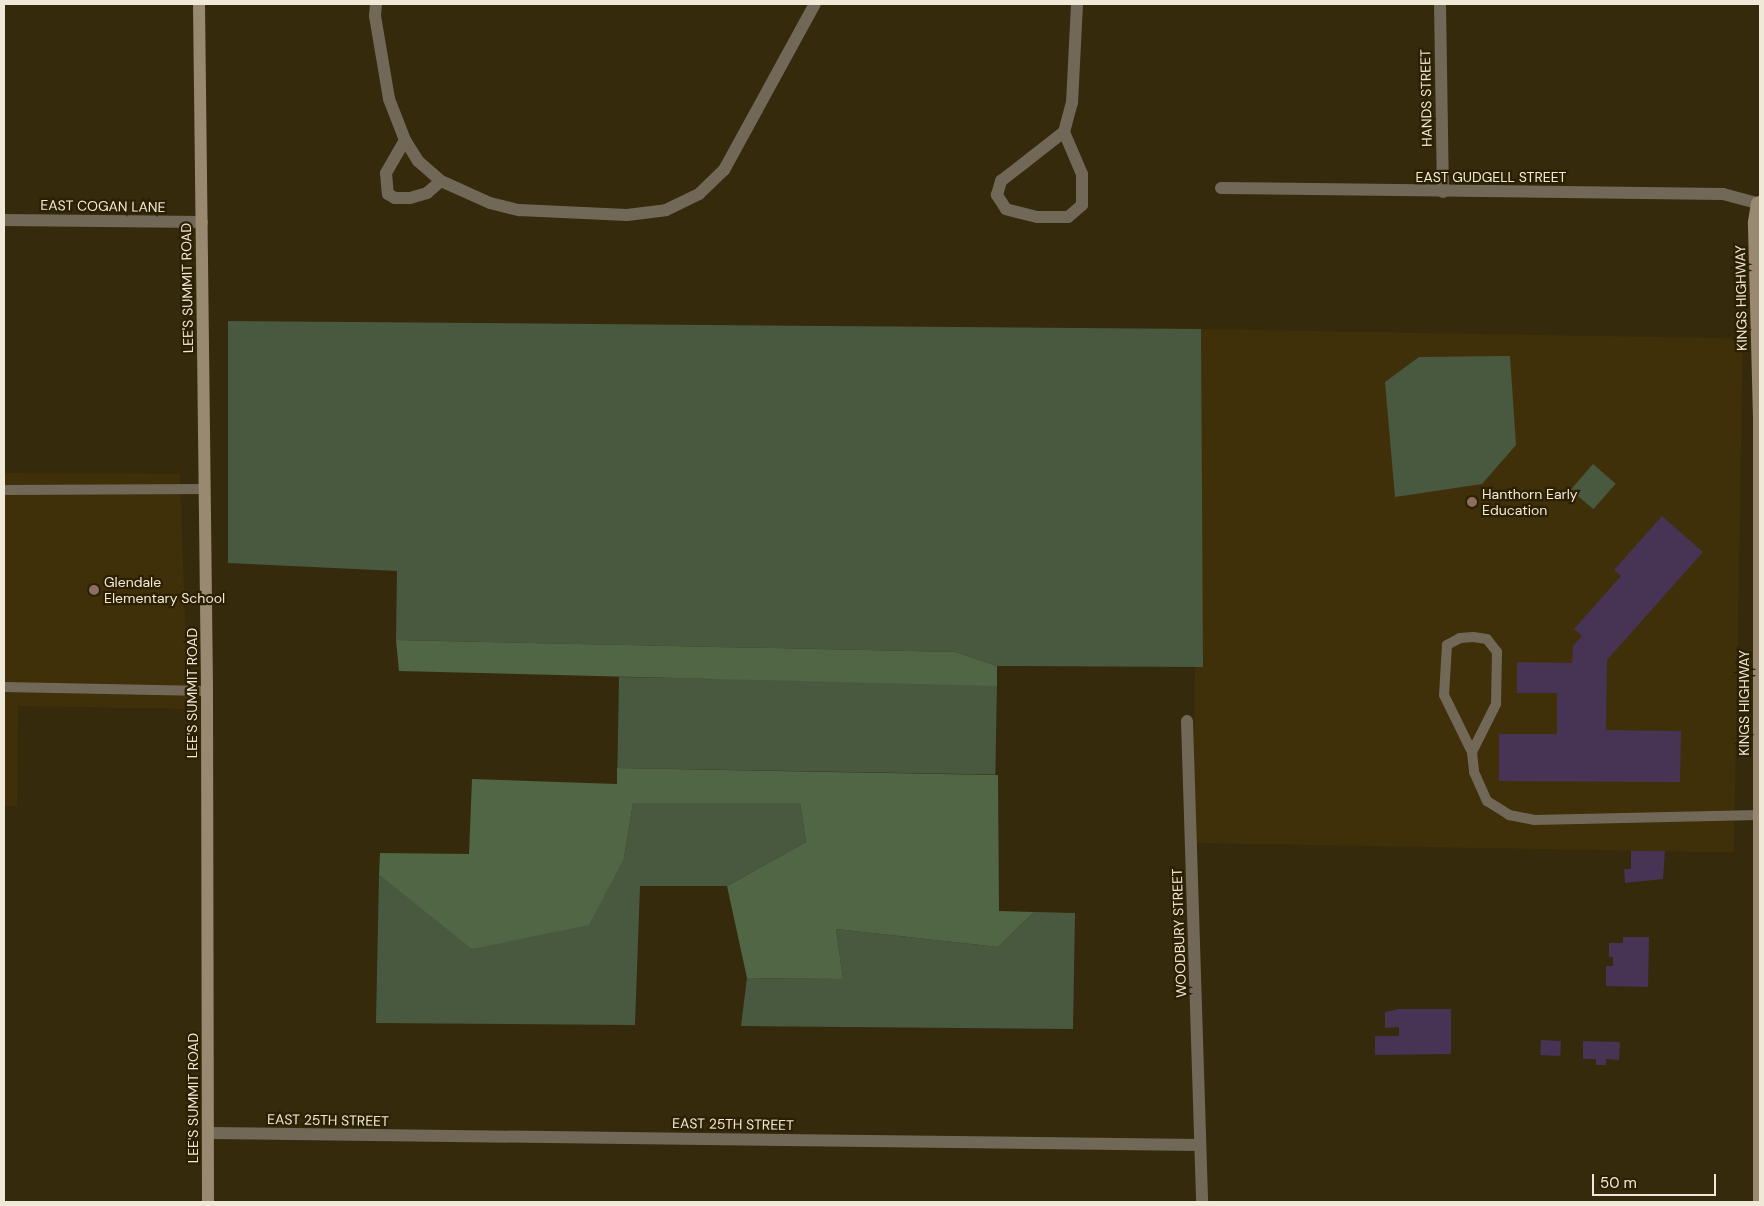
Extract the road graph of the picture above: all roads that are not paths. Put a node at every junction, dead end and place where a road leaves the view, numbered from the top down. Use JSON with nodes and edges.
{"nodes":[{"id":1,"x":199,"y":4,"type":"edge"},
{"id":2,"x":376,"y":4,"type":"edge"},
{"id":3,"x":815,"y":4,"type":"edge"},
{"id":4,"x":1077,"y":4,"type":"edge"},
{"id":5,"x":1440,"y":4,"type":"edge"},
{"id":6,"x":1064,"y":132,"type":"junction"},
{"id":7,"x":405,"y":140,"type":"junction"},
{"id":8,"x":441,"y":181,"type":"junction"},
{"id":9,"x":1221,"y":188,"type":"dead end"},
{"id":10,"x":1443,"y":192,"type":"junction"},
{"id":11,"x":1758,"y":202,"type":"edge"},
{"id":12,"x":4,"y":220,"type":"edge"},
{"id":13,"x":202,"y":222,"type":"junction"},
{"id":14,"x":1760,"y":487,"type":"edge"},
{"id":15,"x":205,"y":489,"type":"junction"},
{"id":16,"x":4,"y":490,"type":"edge"},
{"id":17,"x":4,"y":687,"type":"edge"},
{"id":18,"x":207,"y":692,"type":"junction"},
{"id":19,"x":1187,"y":721,"type":"dead end"},
{"id":20,"x":1472,"y":752,"type":"junction"},
{"id":21,"x":1759,"y":815,"type":"junction"},
{"id":22,"x":208,"y":1133,"type":"junction"},
{"id":23,"x":1200,"y":1145,"type":"junction"},
{"id":24,"x":208,"y":1202,"type":"edge"},
{"id":25,"x":1202,"y":1202,"type":"edge"},
{"id":26,"x":1759,"y":1202,"type":"edge"}],
"edges":[{"from":1,"to":13,"type":"main road","name":"LEE'S SUMMIT ROAD"},
{"from":2,"to":7,"type":"street"},
{"from":3,"to":8,"type":"street"},
{"from":4,"to":6,"type":"street"},
{"from":5,"to":10,"type":"street","name":"HANDS STREET"},
{"from":6,"to":6,"type":"street"},
{"from":7,"to":8,"type":"street"},
{"from":7,"to":8,"type":"street"},
{"from":9,"to":10,"type":"street","name":"EAST GUDGELL STREET"},
{"from":10,"to":11,"type":"street","name":"EAST GUDGELL STREET"},
{"from":11,"to":14,"type":"main road","name":"KINGS HIGHWAY"},
{"from":12,"to":13,"type":"street","name":"EAST COGAN LANE"},
{"from":13,"to":15,"type":"main road","name":"LEE'S SUMMIT ROAD"},
{"from":14,"to":21,"type":"main road","name":"KINGS HIGHWAY"},
{"from":15,"to":16,"type":"lane"},
{"from":15,"to":18,"type":"main road","name":"LEE'S SUMMIT ROAD"},
{"from":17,"to":18,"type":"lane"},
{"from":18,"to":22,"type":"main road","name":"LEE'S SUMMIT ROAD"},
{"from":19,"to":23,"type":"street","name":"WOODBURY STREET"},
{"from":20,"to":20,"type":"lane"},
{"from":20,"to":21,"type":"lane"},
{"from":21,"to":26,"type":"main road","name":"KINGS HIGHWAY"},
{"from":22,"to":23,"type":"street","name":"EAST 25TH STREET"},
{"from":22,"to":24,"type":"main road","name":"LEE'S SUMMIT ROAD"},
{"from":23,"to":25,"type":"street"}]}
